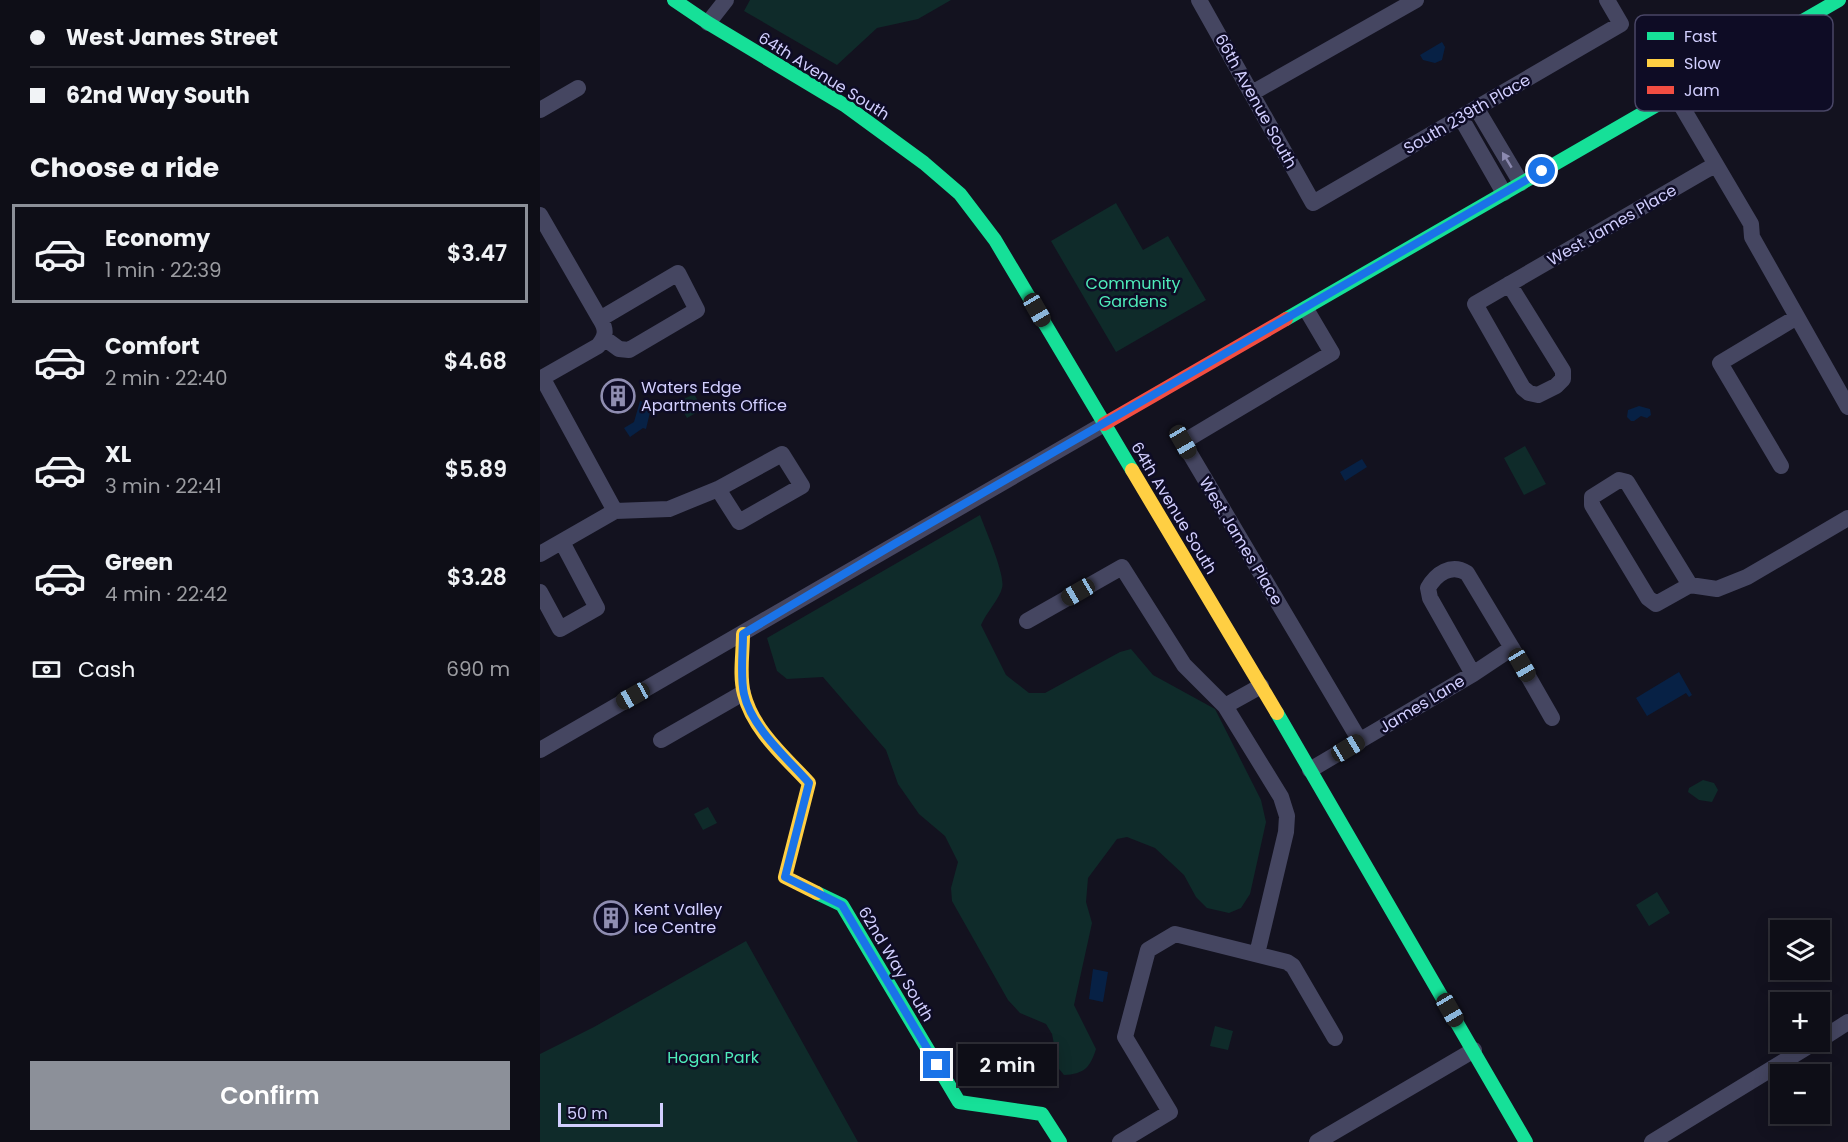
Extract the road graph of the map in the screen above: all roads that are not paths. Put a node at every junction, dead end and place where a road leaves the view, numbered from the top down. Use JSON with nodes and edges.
{"nodes":[{"id":1,"x":674,"y":0,"type":"edge"},
{"id":2,"x":726,"y":0,"type":"edge"},
{"id":3,"x":1199,"y":0,"type":"edge"},
{"id":4,"x":1416,"y":0,"type":"edge"},
{"id":5,"x":1607,"y":0,"type":"edge"},
{"id":6,"x":1839,"y":0,"type":"edge"},
{"id":7,"x":1813,"y":15,"type":"edge"},
{"id":8,"x":708,"y":23,"type":"junction"},
{"id":9,"x":578,"y":88,"type":"dead end"},
{"id":10,"x":1252,"y":93,"type":"junction"},
{"id":11,"x":1477,"y":109,"type":"junction"},
{"id":12,"x":540,"y":110,"type":"edge"},
{"id":13,"x":1648,"y":111,"type":"edge"},
{"id":14,"x":1678,"y":111,"type":"edge"},
{"id":15,"x":1461,"y":118,"type":"junction"},
{"id":16,"x":1711,"y":168,"type":"junction"},
{"id":17,"x":1521,"y":183,"type":"junction"},
{"id":18,"x":1504,"y":193,"type":"junction"},
{"id":19,"x":1312,"y":203,"type":"joint"},
{"id":20,"x":540,"y":215,"type":"edge"},
{"id":21,"x":1509,"y":284,"type":"junction"},
{"id":22,"x":1306,"y":309,"type":"junction"},
{"id":23,"x":1797,"y":317,"type":"junction"},
{"id":24,"x":600,"y":319,"type":"junction"},
{"id":25,"x":604,"y":338,"type":"junction"},
{"id":26,"x":542,"y":379,"type":"edge"},
{"id":27,"x":1848,"y":406,"type":"edge"},
{"id":28,"x":1104,"y":424,"type":"junction"},
{"id":29,"x":1781,"y":466,"type":"dead end"},
{"id":30,"x":718,"y":489,"type":"junction"},
{"id":31,"x":615,"y":511,"type":"junction"},
{"id":32,"x":1848,"y":518,"type":"edge"},
{"id":33,"x":562,"y":542,"type":"junction"},
{"id":34,"x":540,"y":554,"type":"edge"},
{"id":35,"x":1690,"y":585,"type":"junction"},
{"id":36,"x":540,"y":592,"type":"edge"},
{"id":37,"x":1027,"y":621,"type":"dead end"},
{"id":38,"x":743,"y":634,"type":"junction"},
{"id":39,"x":1512,"y":648,"type":"junction"},
{"id":40,"x":1473,"y":674,"type":"junction"},
{"id":41,"x":1261,"y":686,"type":"junction"},
{"id":42,"x":743,"y":693,"type":"junction"},
{"id":43,"x":1225,"y":706,"type":"junction"},
{"id":44,"x":1552,"y":718,"type":"dead end"},
{"id":45,"x":661,"y":740,"type":"dead end"},
{"id":46,"x":1360,"y":741,"type":"junction"},
{"id":47,"x":540,"y":750,"type":"edge"},
{"id":48,"x":1310,"y":770,"type":"junction"},
{"id":49,"x":1257,"y":954,"type":"junction"},
{"id":50,"x":1848,"y":1022,"type":"edge"},
{"id":51,"x":1830,"y":1033,"type":"edge"},
{"id":52,"x":1335,"y":1038,"type":"dead end"},
{"id":53,"x":1474,"y":1050,"type":"junction"},
{"id":54,"x":1798,"y":1052,"type":"edge"},
{"id":55,"x":1060,"y":1142,"type":"edge"},
{"id":56,"x":1120,"y":1142,"type":"edge"},
{"id":57,"x":1317,"y":1142,"type":"edge"},
{"id":58,"x":1526,"y":1142,"type":"edge"},
{"id":59,"x":1652,"y":1142,"type":"edge"}],
"edges":[{"from":1,"to":8,"type":"street","name":"64th Avenue South"},
{"from":2,"to":8,"type":"street"},
{"from":3,"to":10,"type":"street","name":"66th Avenue South"},
{"from":4,"to":10,"type":"street"},
{"from":5,"to":11,"type":"street","name":"South 239th Place"},
{"from":6,"to":7,"type":"street"},
{"from":8,"to":28,"type":"street","name":"64th Avenue South"},
{"from":9,"to":12,"type":"street"},
{"from":10,"to":19,"type":"street","name":"66th Avenue South"},
{"from":11,"to":15,"type":"street","name":"South 239th Place"},
{"from":17,"to":11,"type":"street","one_way":true},
{"from":13,"to":17,"type":"street"},
{"from":14,"to":16,"type":"street"},
{"from":15,"to":18,"type":"street"},
{"from":15,"to":19,"type":"street","name":"South 239th Place"},
{"from":16,"to":21,"type":"street","name":"West James Place"},
{"from":16,"to":23,"type":"street"},
{"from":17,"to":18,"type":"street"},
{"from":18,"to":22,"type":"street"},
{"from":20,"to":24,"type":"street"},
{"from":21,"to":21,"type":"street","name":"West James Place"},
{"from":22,"to":28,"type":"street"},
{"from":22,"to":46,"type":"street","name":"West James Place"},
{"from":23,"to":27,"type":"street"},
{"from":23,"to":29,"type":"street"},
{"from":24,"to":25,"type":"street"},
{"from":24,"to":25,"type":"street"},
{"from":25,"to":26,"type":"street"},
{"from":26,"to":31,"type":"street"},
{"from":28,"to":38,"type":"street"},
{"from":28,"to":41,"type":"street","name":"64th Avenue South"},
{"from":30,"to":30,"type":"street"},
{"from":30,"to":31,"type":"street"},
{"from":31,"to":33,"type":"street"},
{"from":32,"to":35,"type":"street"},
{"from":33,"to":34,"type":"street"},
{"from":33,"to":36,"type":"street"},
{"from":35,"to":35,"type":"street"},
{"from":37,"to":43,"type":"street"},
{"from":38,"to":42,"type":"street","name":"62nd Way South"},
{"from":38,"to":47,"type":"street"},
{"from":39,"to":40,"type":"street","name":"James Lane"},
{"from":39,"to":40,"type":"street"},
{"from":39,"to":44,"type":"street"},
{"from":40,"to":46,"type":"street","name":"James Lane"},
{"from":41,"to":43,"type":"street"},
{"from":41,"to":48,"type":"street","name":"64th Avenue South"},
{"from":42,"to":45,"type":"street"},
{"from":42,"to":55,"type":"street","name":"62nd Way South"},
{"from":43,"to":49,"type":"street"},
{"from":46,"to":48,"type":"street","name":"James Lane"},
{"from":48,"to":53,"type":"street","name":"64th Avenue South"},
{"from":49,"to":52,"type":"street"},
{"from":49,"to":56,"type":"street"},
{"from":50,"to":51,"type":"street"},
{"from":53,"to":57,"type":"street"},
{"from":53,"to":58,"type":"street","name":"64th Avenue South"},
{"from":54,"to":59,"type":"street"}]}
